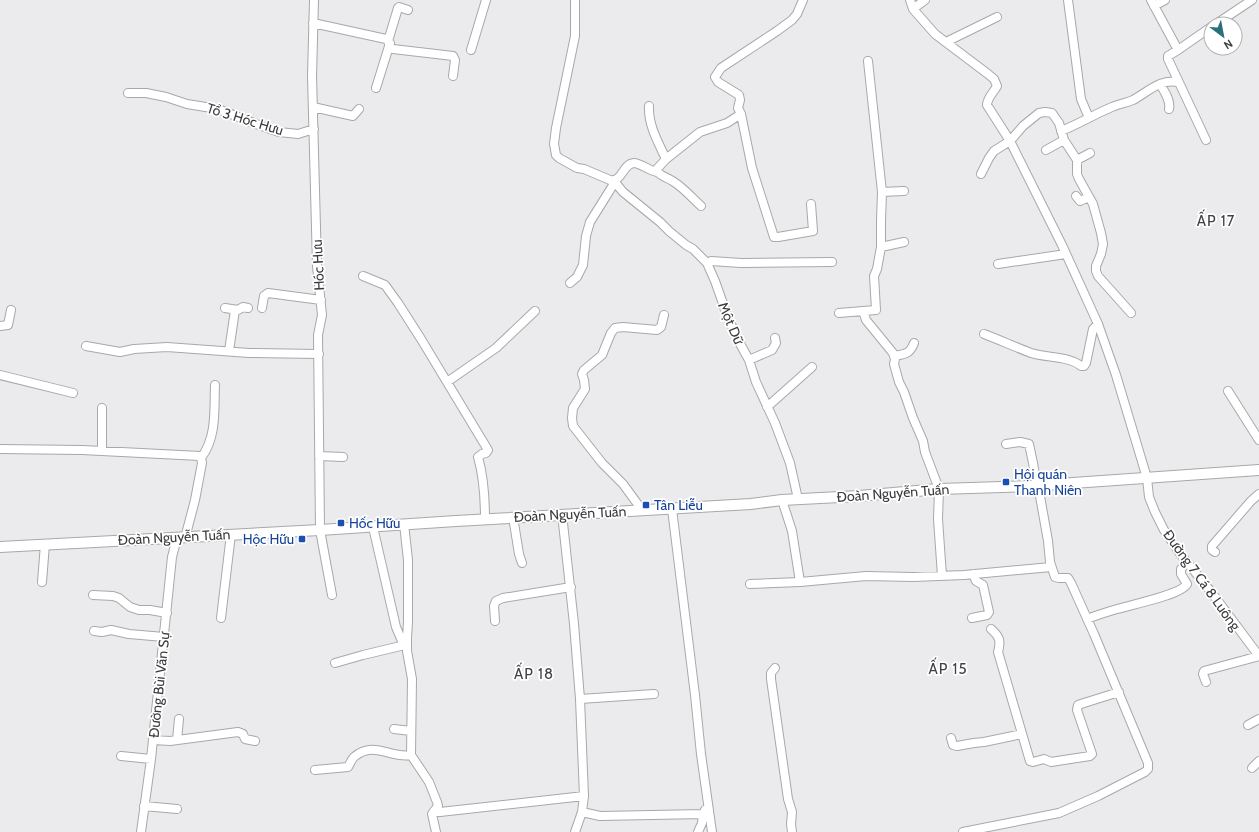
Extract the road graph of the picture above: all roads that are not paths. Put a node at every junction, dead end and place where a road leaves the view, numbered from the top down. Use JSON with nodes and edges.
{"nodes":[{"id":1,"x":314,"y":0,"type":"edge"},
{"id":2,"x":486,"y":0,"type":"edge"},
{"id":3,"x":575,"y":0,"type":"edge"},
{"id":4,"x":803,"y":0,"type":"edge"},
{"id":5,"x":910,"y":0,"type":"edge"},
{"id":6,"x":925,"y":0,"type":"edge"},
{"id":7,"x":1068,"y":0,"type":"edge"},
{"id":8,"x":1165,"y":0,"type":"edge"},
{"id":9,"x":1252,"y":0,"type":"edge"},
{"id":10,"x":400,"y":3,"type":"edge"},
{"id":11,"x":1153,"y":3,"type":"edge"},
{"id":12,"x":913,"y":9,"type":"junction"},
{"id":13,"x":408,"y":10,"type":"dead end"},
{"id":14,"x":1228,"y":16,"type":"edge"},
{"id":15,"x":997,"y":17,"type":"dead end"},
{"id":16,"x":313,"y":23,"type":"junction"},
{"id":17,"x":1203,"y":33,"type":"edge"},
{"id":18,"x":389,"y":42,"type":"junction"},
{"id":19,"x":946,"y":42,"type":"junction"},
{"id":20,"x":471,"y":50,"type":"dead end"},
{"id":21,"x":1178,"y":50,"type":"junction"},
{"id":22,"x":868,"y":61,"type":"dead end"},
{"id":23,"x":453,"y":76,"type":"dead end"},
{"id":24,"x":1178,"y":82,"type":"junction"},
{"id":25,"x":1160,"y":84,"type":"junction"},
{"id":26,"x":376,"y":88,"type":"dead end"},
{"id":27,"x":128,"y":93,"type":"dead end"},
{"id":28,"x":649,"y":106,"type":"dead end"},
{"id":29,"x":313,"y":107,"type":"junction"},
{"id":30,"x":359,"y":109,"type":"dead end"},
{"id":31,"x":1169,"y":109,"type":"dead end"},
{"id":32,"x":741,"y":114,"type":"junction"},
{"id":33,"x":1089,"y":118,"type":"junction"},
{"id":34,"x":314,"y":129,"type":"junction"},
{"id":35,"x":1061,"y":130,"type":"junction"},
{"id":36,"x":1064,"y":140,"type":"junction"},
{"id":37,"x":1206,"y":140,"type":"dead end"},
{"id":38,"x":1010,"y":141,"type":"junction"},
{"id":39,"x":1046,"y":150,"type":"dead end"},
{"id":40,"x":1090,"y":153,"type":"dead end"},
{"id":41,"x":666,"y":159,"type":"junction"},
{"id":42,"x":1077,"y":160,"type":"junction"},
{"id":43,"x":657,"y":172,"type":"junction"},
{"id":44,"x":981,"y":174,"type":"dead end"},
{"id":45,"x":615,"y":182,"type":"junction"},
{"id":46,"x":904,"y":191,"type":"dead end"},
{"id":47,"x":882,"y":192,"type":"junction"},
{"id":48,"x":1076,"y":196,"type":"dead end"},
{"id":49,"x":1089,"y":197,"type":"junction"},
{"id":50,"x":811,"y":204,"type":"dead end"},
{"id":51,"x":701,"y":206,"type":"dead end"},
{"id":52,"x":904,"y":242,"type":"dead end"},
{"id":53,"x":882,"y":247,"type":"junction"},
{"id":54,"x":1066,"y":254,"type":"junction"},
{"id":55,"x":832,"y":262,"type":"dead end"},
{"id":56,"x":707,"y":263,"type":"junction"},
{"id":57,"x":998,"y":264,"type":"dead end"},
{"id":58,"x":363,"y":276,"type":"dead end"},
{"id":59,"x":570,"y":283,"type":"dead end"},
{"id":60,"x":321,"y":300,"type":"junction"},
{"id":61,"x":225,"y":308,"type":"dead end"},
{"id":62,"x":248,"y":308,"type":"dead end"},
{"id":63,"x":262,"y":308,"type":"dead end"},
{"id":64,"x":11,"y":310,"type":"dead end"},
{"id":65,"x":235,"y":310,"type":"junction"},
{"id":66,"x":535,"y":311,"type":"dead end"},
{"id":67,"x":863,"y":311,"type":"junction"},
{"id":68,"x":839,"y":313,"type":"dead end"},
{"id":69,"x":1131,"y":313,"type":"dead end"},
{"id":70,"x":664,"y":315,"type":"dead end"},
{"id":71,"x":1098,"y":324,"type":"junction"},
{"id":72,"x":0,"y":326,"type":"edge"},
{"id":73,"x":984,"y":334,"type":"dead end"},
{"id":74,"x":775,"y":338,"type":"dead end"},
{"id":75,"x":914,"y":343,"type":"dead end"},
{"id":76,"x":86,"y":346,"type":"dead end"},
{"id":77,"x":230,"y":351,"type":"junction"},
{"id":78,"x":318,"y":354,"type":"junction"},
{"id":79,"x":894,"y":356,"type":"junction"},
{"id":80,"x":748,"y":360,"type":"junction"},
{"id":81,"x":812,"y":367,"type":"dead end"},
{"id":82,"x":0,"y":375,"type":"edge"},
{"id":83,"x":447,"y":382,"type":"junction"},
{"id":84,"x":215,"y":385,"type":"dead end"},
{"id":85,"x":1228,"y":391,"type":"dead end"},
{"id":86,"x":73,"y":393,"type":"dead end"},
{"id":87,"x":768,"y":407,"type":"junction"},
{"id":88,"x":102,"y":408,"type":"dead end"},
{"id":89,"x":1259,"y":440,"type":"edge"},
{"id":90,"x":1006,"y":444,"type":"dead end"},
{"id":91,"x":0,"y":449,"type":"edge"},
{"id":92,"x":102,"y":451,"type":"junction"},
{"id":93,"x":319,"y":456,"type":"junction"},
{"id":94,"x":343,"y":457,"type":"dead end"},
{"id":95,"x":201,"y":458,"type":"junction"},
{"id":96,"x":1259,"y":470,"type":"edge"},
{"id":97,"x":1147,"y":478,"type":"junction"},
{"id":98,"x":1038,"y":486,"type":"junction"},
{"id":99,"x":939,"y":489,"type":"junction"},
{"id":100,"x":1259,"y":494,"type":"edge"},
{"id":101,"x":798,"y":499,"type":"junction"},
{"id":102,"x":782,"y":500,"type":"junction"},
{"id":103,"x":672,"y":509,"type":"junction"},
{"id":104,"x":642,"y":510,"type":"junction"},
{"id":105,"x":562,"y":514,"type":"junction"},
{"id":106,"x":513,"y":517,"type":"junction"},
{"id":107,"x":485,"y":519,"type":"junction"},
{"id":108,"x":404,"y":524,"type":"junction"},
{"id":109,"x":373,"y":527,"type":"junction"},
{"id":110,"x":320,"y":530,"type":"junction"},
{"id":111,"x":231,"y":534,"type":"junction"},
{"id":112,"x":181,"y":538,"type":"junction"},
{"id":113,"x":45,"y":544,"type":"junction"},
{"id":114,"x":0,"y":546,"type":"edge"},
{"id":115,"x":1215,"y":552,"type":"dead end"},
{"id":116,"x":1187,"y":562,"type":"junction"},
{"id":117,"x":522,"y":563,"type":"dead end"},
{"id":118,"x":1051,"y":567,"type":"junction"},
{"id":119,"x":973,"y":574,"type":"junction"},
{"id":120,"x":942,"y":576,"type":"junction"},
{"id":121,"x":42,"y":582,"type":"dead end"},
{"id":122,"x":800,"y":582,"type":"junction"},
{"id":123,"x":750,"y":584,"type":"dead end"},
{"id":124,"x":571,"y":587,"type":"junction"},
{"id":125,"x":93,"y":595,"type":"dead end"},
{"id":126,"x":332,"y":596,"type":"dead end"},
{"id":127,"x":167,"y":614,"type":"junction"},
{"id":128,"x":221,"y":618,"type":"dead end"},
{"id":129,"x":972,"y":618,"type":"dead end"},
{"id":130,"x":1087,"y":619,"type":"junction"},
{"id":131,"x":495,"y":621,"type":"dead end"},
{"id":132,"x":991,"y":629,"type":"dead end"},
{"id":133,"x":94,"y":632,"type":"dead end"},
{"id":134,"x":164,"y":637,"type":"junction"},
{"id":135,"x":406,"y":647,"type":"junction"},
{"id":136,"x":1259,"y":656,"type":"edge"},
{"id":137,"x":335,"y":663,"type":"dead end"},
{"id":138,"x":775,"y":668,"type":"dead end"},
{"id":139,"x":1206,"y":682,"type":"dead end"},
{"id":140,"x":1119,"y":692,"type":"junction"},
{"id":141,"x":654,"y":694,"type":"dead end"},
{"id":142,"x":580,"y":699,"type":"junction"},
{"id":143,"x":179,"y":719,"type":"dead end"},
{"id":144,"x":1259,"y":719,"type":"edge"},
{"id":145,"x":1248,"y":725,"type":"dead end"},
{"id":146,"x":394,"y":729,"type":"dead end"},
{"id":147,"x":411,"y":731,"type":"junction"},
{"id":148,"x":1022,"y":734,"type":"junction"},
{"id":149,"x":951,"y":738,"type":"dead end"},
{"id":150,"x":153,"y":740,"type":"junction"},
{"id":151,"x":177,"y":740,"type":"junction"},
{"id":152,"x":255,"y":741,"type":"dead end"},
{"id":153,"x":411,"y":755,"type":"junction"},
{"id":154,"x":121,"y":756,"type":"dead end"},
{"id":155,"x":151,"y":759,"type":"junction"},
{"id":156,"x":1259,"y":761,"type":"edge"},
{"id":157,"x":1252,"y":768,"type":"dead end"},
{"id":158,"x":315,"y":770,"type":"dead end"},
{"id":159,"x":584,"y":796,"type":"junction"},
{"id":160,"x":708,"y":804,"type":"junction"},
{"id":161,"x":144,"y":806,"type":"junction"},
{"id":162,"x":177,"y":809,"type":"dead end"},
{"id":163,"x":434,"y":811,"type":"junction"},
{"id":164,"x":582,"y":812,"type":"junction"},
{"id":165,"x":703,"y":814,"type":"junction"},
{"id":166,"x":141,"y":832,"type":"edge"},
{"id":167,"x":436,"y":832,"type":"edge"},
{"id":168,"x":575,"y":832,"type":"edge"},
{"id":169,"x":698,"y":832,"type":"edge"},
{"id":170,"x":712,"y":832,"type":"edge"},
{"id":171,"x":792,"y":832,"type":"edge"},
{"id":172,"x":964,"y":832,"type":"edge"}],
"edges":[{"from":1,"to":16,"type":"street","name":"Hóc Hưu"},
{"from":2,"to":20,"type":"street"},
{"from":3,"to":45,"type":"street"},
{"from":4,"to":32,"type":"street"},
{"from":5,"to":12,"type":"street"},
{"from":6,"to":12,"type":"street"},
{"from":7,"to":33,"type":"street"},
{"from":8,"to":11,"type":"street"},
{"from":9,"to":14,"type":"street"},
{"from":10,"to":13,"type":"street"},
{"from":10,"to":18,"type":"street"},
{"from":11,"to":21,"type":"street"},
{"from":12,"to":19,"type":"street"},
{"from":15,"to":19,"type":"street"},
{"from":16,"to":18,"type":"street"},
{"from":16,"to":29,"type":"street","name":"Hóc Hưu"},
{"from":17,"to":21,"type":"street"},
{"from":18,"to":23,"type":"street"},
{"from":18,"to":26,"type":"street"},
{"from":19,"to":38,"type":"street","name":"Đường 7 Cá 8 Luông"},
{"from":21,"to":24,"type":"street"},
{"from":22,"to":47,"type":"street"},
{"from":24,"to":25,"type":"street"},
{"from":24,"to":37,"type":"street"},
{"from":25,"to":31,"type":"street"},
{"from":25,"to":33,"type":"street"},
{"from":27,"to":34,"type":"street","name":"Tổ 3 Hóc Hưu"},
{"from":28,"to":41,"type":"street"},
{"from":29,"to":30,"type":"street"},
{"from":29,"to":34,"type":"street","name":"Hóc Hưu"},
{"from":32,"to":41,"type":"street"},
{"from":32,"to":50,"type":"street"},
{"from":33,"to":35,"type":"street"},
{"from":34,"to":60,"type":"street","name":"Hóc Hưu"},
{"from":35,"to":36,"type":"street"},
{"from":35,"to":38,"type":"street"},
{"from":36,"to":39,"type":"street"},
{"from":36,"to":42,"type":"street"},
{"from":38,"to":44,"type":"street"},
{"from":38,"to":54,"type":"street","name":"Đường 7 Cá 8 Luông"},
{"from":40,"to":42,"type":"street"},
{"from":41,"to":43,"type":"street"},
{"from":42,"to":49,"type":"street"},
{"from":43,"to":45,"type":"street"},
{"from":43,"to":51,"type":"street"},
{"from":45,"to":56,"type":"street","name":"Một Dữ"},
{"from":45,"to":59,"type":"street"},
{"from":46,"to":47,"type":"street"},
{"from":47,"to":53,"type":"street"},
{"from":48,"to":49,"type":"street"},
{"from":49,"to":69,"type":"street"},
{"from":52,"to":53,"type":"street"},
{"from":53,"to":67,"type":"street"},
{"from":54,"to":57,"type":"street"},
{"from":54,"to":71,"type":"street","name":"Đường 7 Cá 8 Luông"},
{"from":55,"to":56,"type":"street"},
{"from":56,"to":80,"type":"street","name":"Một Dữ"},
{"from":58,"to":83,"type":"street"},
{"from":60,"to":63,"type":"street"},
{"from":60,"to":78,"type":"street","name":"Hóc Hưu"},
{"from":61,"to":65,"type":"street"},
{"from":62,"to":65,"type":"street"},
{"from":64,"to":72,"type":"street"},
{"from":65,"to":77,"type":"street"},
{"from":66,"to":83,"type":"street"},
{"from":67,"to":68,"type":"street"},
{"from":67,"to":79,"type":"street"},
{"from":70,"to":104,"type":"street"},
{"from":71,"to":73,"type":"street"},
{"from":71,"to":97,"type":"street","name":"Đường 7 Cá 8 Luông"},
{"from":74,"to":80,"type":"street"},
{"from":75,"to":79,"type":"street"},
{"from":76,"to":77,"type":"street"},
{"from":77,"to":78,"type":"street"},
{"from":78,"to":93,"type":"street","name":"Hóc Hưu"},
{"from":79,"to":99,"type":"street"},
{"from":80,"to":87,"type":"street","name":"Một Dữ"},
{"from":81,"to":87,"type":"street"},
{"from":82,"to":86,"type":"street"},
{"from":83,"to":107,"type":"street"},
{"from":84,"to":95,"type":"street"},
{"from":85,"to":89,"type":"street"},
{"from":87,"to":101,"type":"street","name":"Một Dữ"},
{"from":88,"to":92,"type":"street"},
{"from":90,"to":98,"type":"street"},
{"from":91,"to":92,"type":"street"},
{"from":92,"to":95,"type":"street"},
{"from":93,"to":94,"type":"street"},
{"from":93,"to":110,"type":"street","name":"Hóc Hưu"},
{"from":95,"to":112,"type":"street","name":"Đường Bùi Văn Sự"},
{"from":96,"to":97,"type":"main road","name":"Đoàn Nguyễn Tuấn"},
{"from":97,"to":98,"type":"main road","name":"Đoàn Nguyễn Tuấn"},
{"from":97,"to":116,"type":"street","name":"Đường 7 Cá 8 Luông"},
{"from":98,"to":99,"type":"main road","name":"Đoàn Nguyễn Tuấn"},
{"from":98,"to":118,"type":"street"},
{"from":99,"to":101,"type":"main road","name":"Đoàn Nguyễn Tuấn"},
{"from":99,"to":120,"type":"street"},
{"from":100,"to":115,"type":"street"},
{"from":101,"to":102,"type":"main road","name":"Đoàn Nguyễn Tuấn"},
{"from":102,"to":103,"type":"main road","name":"Đoàn Nguyễn Tuấn"},
{"from":102,"to":122,"type":"street"},
{"from":103,"to":104,"type":"main road","name":"Đoàn Nguyễn Tuấn"},
{"from":103,"to":160,"type":"street"},
{"from":104,"to":105,"type":"main road","name":"Đoàn Nguyễn Tuấn"},
{"from":105,"to":106,"type":"main road","name":"Đoàn Nguyễn Tuấn"},
{"from":105,"to":124,"type":"street"},
{"from":106,"to":107,"type":"main road","name":"Đoàn Nguyễn Tuấn"},
{"from":106,"to":117,"type":"street"},
{"from":107,"to":108,"type":"main road","name":"Đoàn Nguyễn Tuấn"},
{"from":108,"to":109,"type":"main road","name":"Đoàn Nguyễn Tuấn"},
{"from":108,"to":135,"type":"street"},
{"from":109,"to":110,"type":"main road","name":"Đoàn Nguyễn Tuấn"},
{"from":109,"to":135,"type":"street"},
{"from":110,"to":111,"type":"main road","name":"Đoàn Nguyễn Tuấn"},
{"from":110,"to":126,"type":"street","name":"Hóc Hưu"},
{"from":111,"to":112,"type":"main road","name":"Đoàn Nguyễn Tuấn"},
{"from":111,"to":128,"type":"street"},
{"from":112,"to":113,"type":"main road","name":"Đoàn Nguyễn Tuấn"},
{"from":112,"to":127,"type":"street","name":"Đường Bùi Văn Sự"},
{"from":113,"to":114,"type":"main road","name":"Đoàn Nguyễn Tuấn"},
{"from":113,"to":121,"type":"street"},
{"from":116,"to":130,"type":"street"},
{"from":116,"to":136,"type":"street","name":"Đường 7 Cá 8 Luông"},
{"from":118,"to":119,"type":"street"},
{"from":118,"to":130,"type":"street"},
{"from":119,"to":120,"type":"street"},
{"from":119,"to":129,"type":"street"},
{"from":120,"to":122,"type":"street"},
{"from":122,"to":123,"type":"street"},
{"from":124,"to":131,"type":"street"},
{"from":124,"to":142,"type":"street"},
{"from":125,"to":127,"type":"street"},
{"from":127,"to":134,"type":"street","name":"Đường Bùi Văn Sự"},
{"from":130,"to":140,"type":"street"},
{"from":132,"to":148,"type":"street"},
{"from":133,"to":134,"type":"street"},
{"from":134,"to":150,"type":"street","name":"Đường Bùi Văn Sự"},
{"from":135,"to":137,"type":"street"},
{"from":135,"to":147,"type":"street"},
{"from":136,"to":139,"type":"street"},
{"from":138,"to":171,"type":"street"},
{"from":140,"to":148,"type":"street"},
{"from":140,"to":172,"type":"street"},
{"from":141,"to":142,"type":"street"},
{"from":142,"to":159,"type":"street"},
{"from":143,"to":151,"type":"street"},
{"from":144,"to":145,"type":"street"},
{"from":146,"to":147,"type":"street"},
{"from":147,"to":153,"type":"street"},
{"from":148,"to":149,"type":"street"},
{"from":150,"to":151,"type":"street"},
{"from":150,"to":155,"type":"street","name":"Đường Bùi Văn Sự"},
{"from":151,"to":152,"type":"street"},
{"from":153,"to":158,"type":"street"},
{"from":153,"to":163,"type":"street"},
{"from":154,"to":155,"type":"street"},
{"from":155,"to":161,"type":"street","name":"Đường Bùi Văn Sự"},
{"from":156,"to":157,"type":"street"},
{"from":159,"to":163,"type":"street"},
{"from":159,"to":164,"type":"street"},
{"from":160,"to":165,"type":"street"},
{"from":160,"to":170,"type":"street"},
{"from":161,"to":162,"type":"street"},
{"from":161,"to":166,"type":"street","name":"Đường Bùi Văn Sự"},
{"from":163,"to":167,"type":"street"},
{"from":164,"to":165,"type":"street"},
{"from":164,"to":168,"type":"street"},
{"from":165,"to":169,"type":"street"}]}
